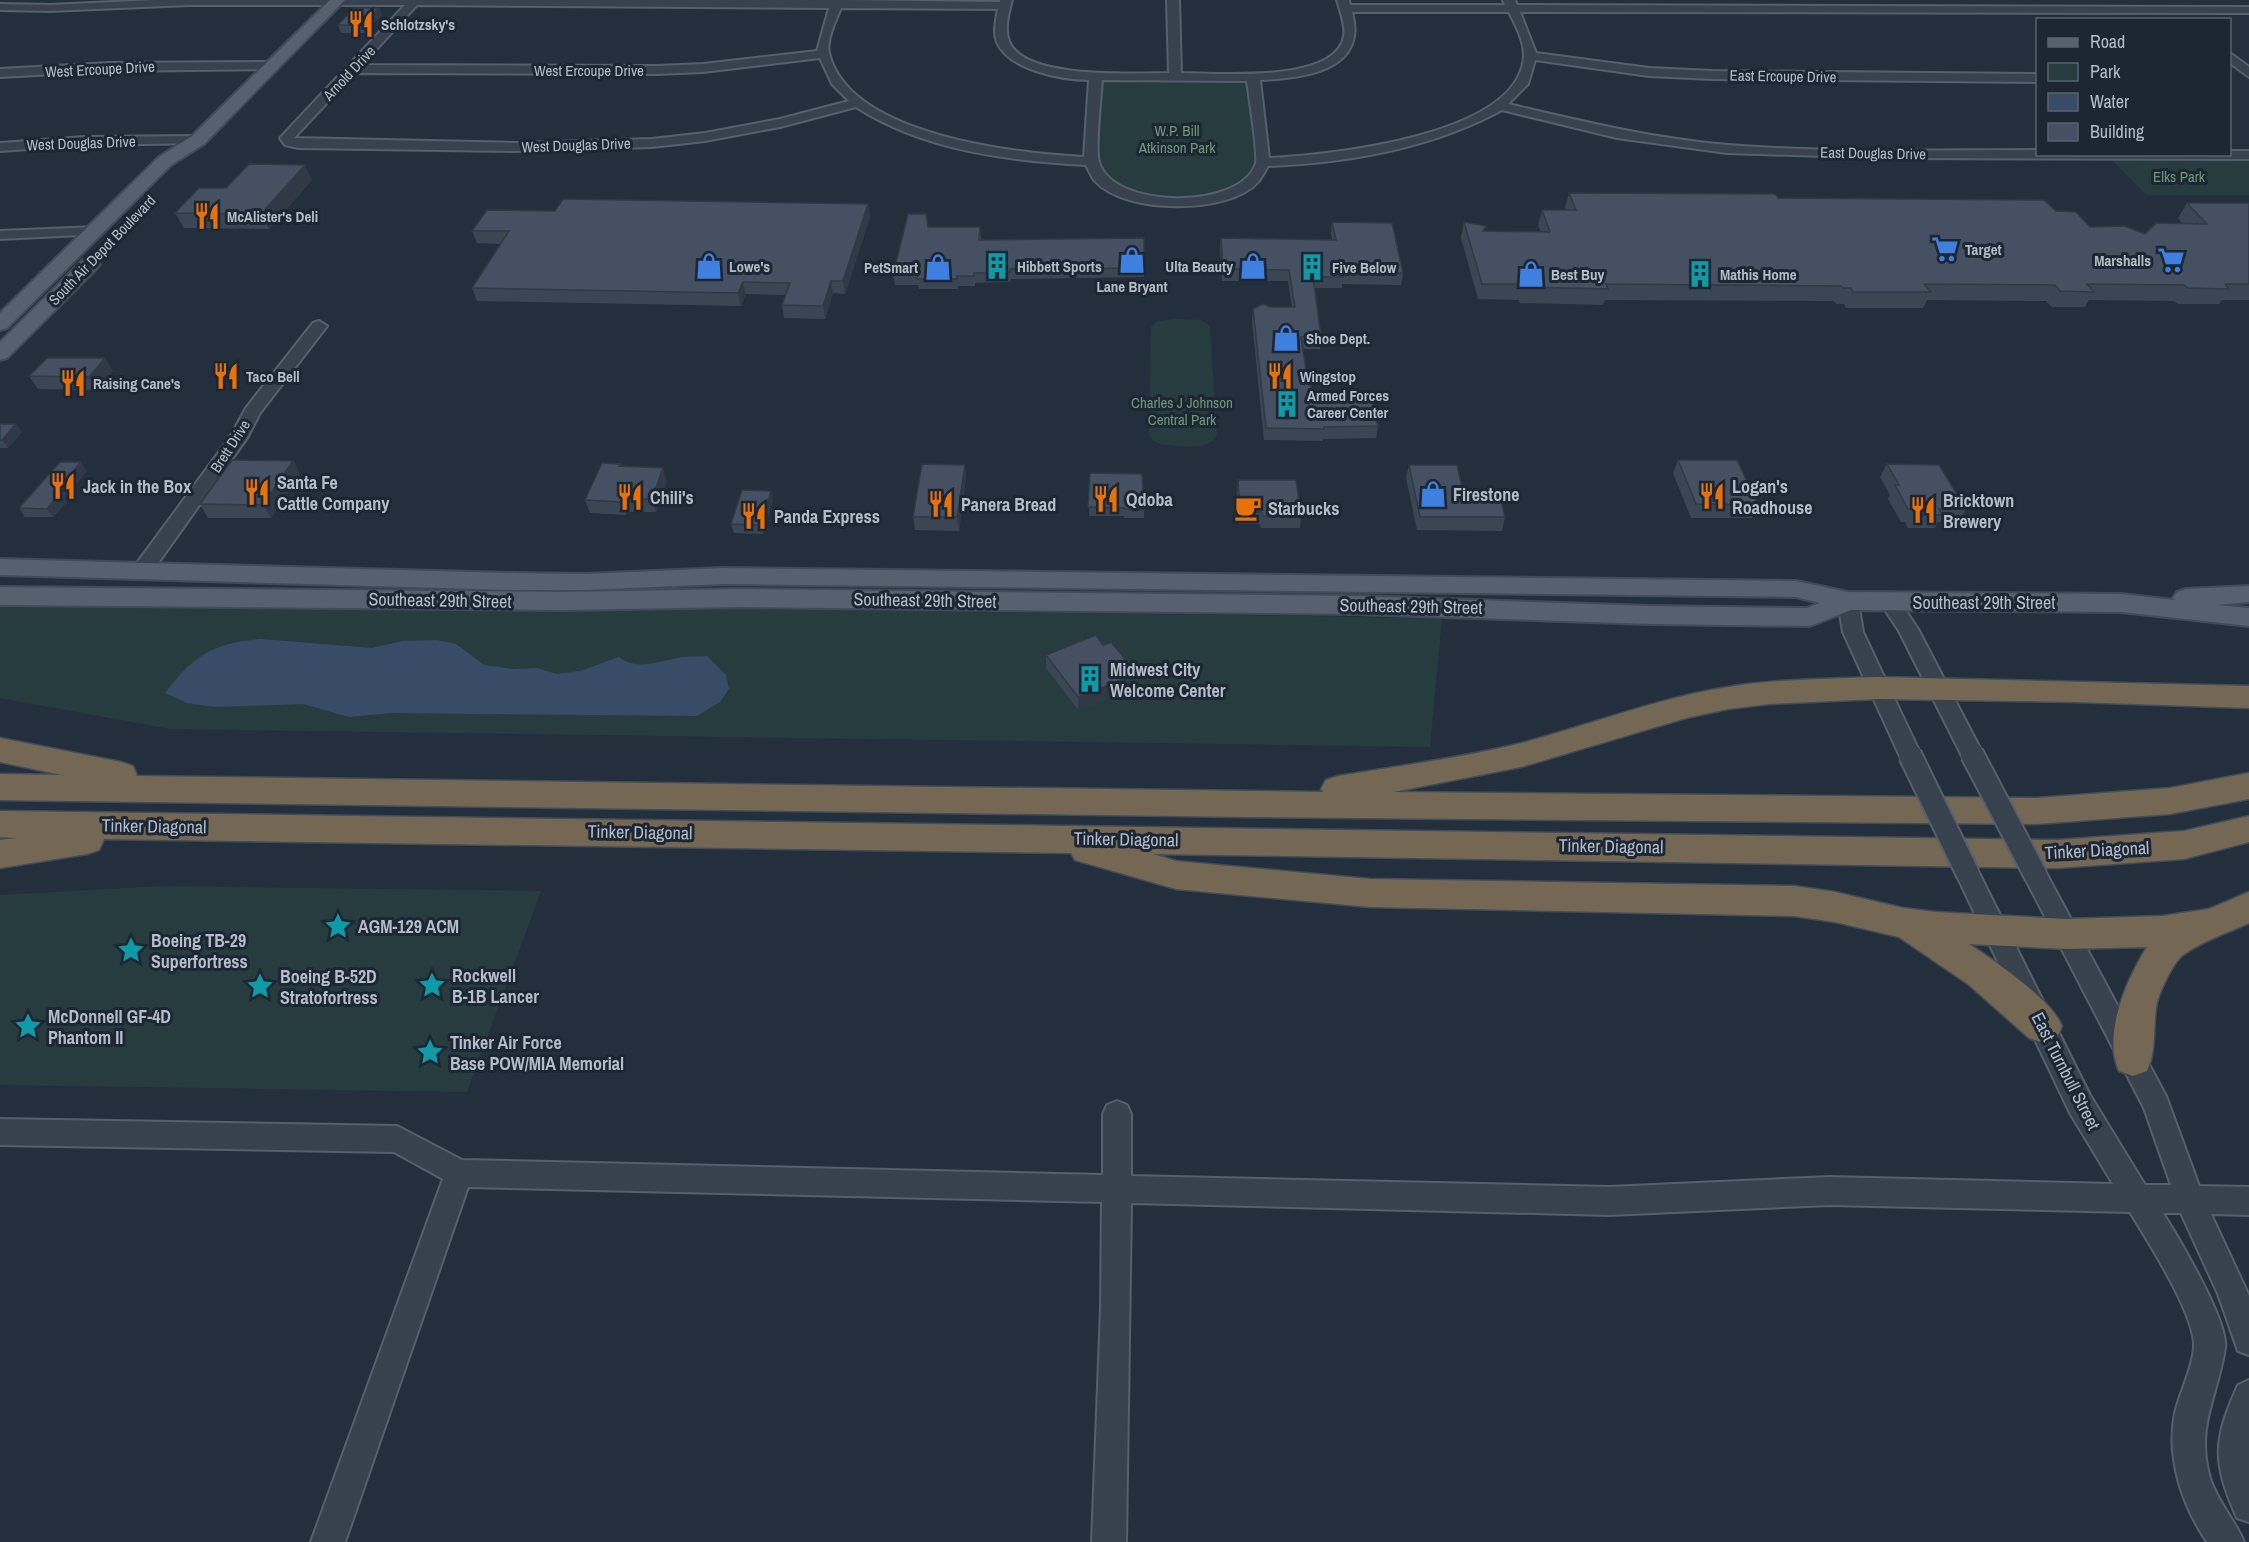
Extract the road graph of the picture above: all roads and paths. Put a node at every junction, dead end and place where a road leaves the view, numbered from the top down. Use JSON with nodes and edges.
{"nodes":[{"id":1,"x":1173,"y":0,"type":"edge"},
{"id":2,"x":2159,"y":0,"type":"edge"},
{"id":3,"x":337,"y":1,"type":"edge"},
{"id":4,"x":837,"y":2,"type":"edge"},
{"id":5,"x":413,"y":3,"type":"junction"},
{"id":6,"x":1005,"y":3,"type":"edge"},
{"id":7,"x":1344,"y":4,"type":"edge"},
{"id":8,"x":1511,"y":4,"type":"edge"},
{"id":9,"x":1670,"y":4,"type":"edge"},
{"id":10,"x":0,"y":7,"type":"edge"},
{"id":11,"x":2249,"y":10,"type":"edge"},
{"id":12,"x":2173,"y":11,"type":"junction"},
{"id":13,"x":2181,"y":18,"type":"edge"},
{"id":14,"x":824,"y":54,"type":"junction"},
{"id":15,"x":1530,"y":57,"type":"junction"},
{"id":16,"x":2231,"y":59,"type":"edge"},
{"id":17,"x":272,"y":66,"type":"junction"},
{"id":18,"x":354,"y":69,"type":"junction"},
{"id":19,"x":0,"y":73,"type":"edge"},
{"id":20,"x":1096,"y":76,"type":"junction"},
{"id":21,"x":1175,"y":77,"type":"junction"},
{"id":22,"x":1253,"y":77,"type":"junction"},
{"id":23,"x":2246,"y":77,"type":"edge"},
{"id":24,"x":2036,"y":78,"type":"edge"},
{"id":25,"x":858,"y":103,"type":"junction"},
{"id":26,"x":1501,"y":105,"type":"junction"},
{"id":27,"x":198,"y":140,"type":"junction"},
{"id":28,"x":290,"y":142,"type":"joint"},
{"id":29,"x":0,"y":147,"type":"edge"},
{"id":30,"x":2036,"y":154,"type":"edge"},
{"id":31,"x":2231,"y":155,"type":"edge"},
{"id":32,"x":2249,"y":155,"type":"edge"},
{"id":33,"x":1091,"y":161,"type":"junction"},
{"id":34,"x":1263,"y":162,"type":"junction"},
{"id":35,"x":110,"y":233,"type":"junction"},
{"id":36,"x":0,"y":236,"type":"edge"},
{"id":37,"x":319,"y":326,"type":"dead end"},
{"id":38,"x":3,"y":339,"type":"edge"},
{"id":39,"x":0,"y":567,"type":"edge"},
{"id":40,"x":144,"y":568,"type":"junction"},
{"id":41,"x":2249,"y":594,"type":"edge"},
{"id":42,"x":0,"y":596,"type":"edge"},
{"id":43,"x":1848,"y":601,"type":"junction"},
{"id":44,"x":1889,"y":601,"type":"junction"},
{"id":45,"x":2121,"y":603,"type":"junction"},
{"id":46,"x":2249,"y":617,"type":"edge"},
{"id":47,"x":1878,"y":688,"type":"junction"},
{"id":48,"x":1940,"y":689,"type":"junction"},
{"id":49,"x":2249,"y":697,"type":"edge"},
{"id":50,"x":0,"y":750,"type":"edge"},
{"id":51,"x":2249,"y":786,"type":"edge"},
{"id":52,"x":0,"y":787,"type":"edge"},
{"id":53,"x":190,"y":790,"type":"junction"},
{"id":54,"x":1247,"y":804,"type":"junction"},
{"id":55,"x":0,"y":824,"type":"edge"},
{"id":56,"x":171,"y":826,"type":"junction"},
{"id":57,"x":2249,"y":829,"type":"edge"},
{"id":58,"x":1042,"y":838,"type":"junction"},
{"id":59,"x":0,"y":854,"type":"edge"},
{"id":60,"x":2249,"y":907,"type":"edge"},
{"id":61,"x":1903,"y":923,"type":"junction"},
{"id":62,"x":2213,"y":923,"type":"junction"},
{"id":63,"x":1996,"y":932,"type":"junction"},
{"id":64,"x":2067,"y":934,"type":"junction"},
{"id":65,"x":2043,"y":1026,"type":"junction"},
{"id":66,"x":2133,"y":1059,"type":"junction"},
{"id":67,"x":1118,"y":1114,"type":"dead end"},
{"id":68,"x":0,"y":1132,"type":"edge"},
{"id":69,"x":459,"y":1173,"type":"junction"},
{"id":70,"x":1117,"y":1189,"type":"junction"},
{"id":71,"x":2139,"y":1199,"type":"junction"},
{"id":72,"x":2190,"y":1200,"type":"junction"},
{"id":73,"x":2249,"y":1201,"type":"edge"},
{"id":74,"x":2249,"y":1340,"type":"edge"},
{"id":75,"x":2249,"y":1396,"type":"edge"},
{"id":76,"x":2249,"y":1506,"type":"edge"},
{"id":77,"x":328,"y":1542,"type":"edge"},
{"id":78,"x":1109,"y":1542,"type":"edge"},
{"id":79,"x":2227,"y":1542,"type":"edge"}],
"edges":[{"from":1,"to":21,"type":"street"},
{"from":2,"to":12,"type":"street"},
{"from":3,"to":5,"type":"street"},
{"from":3,"to":10,"type":"street"},
{"from":3,"to":17,"type":"main road","name":"South Air Depot Boulevard"},
{"from":4,"to":5,"type":"street"},
{"from":4,"to":6,"type":"street"},
{"from":4,"to":14,"type":"street"},
{"from":5,"to":18,"type":"street","name":"Arnold Drive"},
{"from":6,"to":20,"type":"street"},
{"from":7,"to":8,"type":"street"},
{"from":7,"to":22,"type":"street"},
{"from":8,"to":9,"type":"street"},
{"from":8,"to":15,"type":"street"},
{"from":9,"to":12,"type":"street"},
{"from":11,"to":12,"type":"street"},
{"from":12,"to":13,"type":"street"},
{"from":14,"to":18,"type":"street","name":"West Ercoupe Drive"},
{"from":14,"to":25,"type":"street"},
{"from":15,"to":24,"type":"street","name":"East Ercoupe Drive"},
{"from":15,"to":26,"type":"street"},
{"from":16,"to":23,"type":"street"},
{"from":17,"to":19,"type":"street","name":"West Ercoupe Drive"},
{"from":17,"to":27,"type":"main road","name":"South Air Depot Boulevard"},
{"from":18,"to":28,"type":"street","name":"Arnold Drive"},
{"from":20,"to":21,"type":"street"},
{"from":20,"to":33,"type":"street"},
{"from":21,"to":22,"type":"street"},
{"from":22,"to":34,"type":"street"},
{"from":25,"to":28,"type":"street","name":"West Douglas Drive"},
{"from":25,"to":33,"type":"street"},
{"from":26,"to":30,"type":"street","name":"East Douglas Drive"},
{"from":26,"to":34,"type":"street"},
{"from":27,"to":29,"type":"street","name":"West Douglas Drive"},
{"from":27,"to":35,"type":"main road","name":"South Air Depot Boulevard"},
{"from":27,"to":35,"type":"main road","name":"South Air Depot Boulevard"},
{"from":31,"to":32,"type":"street","name":"East Douglas Drive"},
{"from":33,"to":34,"type":"street"},
{"from":35,"to":36,"type":"street"},
{"from":35,"to":38,"type":"main road","name":"South Air Depot Boulevard"},
{"from":35,"to":38,"type":"main road","name":"South Air Depot Boulevard"},
{"from":37,"to":40,"type":"street","name":"Brett Drive"},
{"from":39,"to":40,"type":"main road","name":"Southeast 29th Street"},
{"from":40,"to":43,"type":"main road","name":"Southeast 29th Street"},
{"from":41,"to":45,"type":"main road","name":"Southeast 29th Street"},
{"from":42,"to":43,"type":"main road","name":"Southeast 29th Street"},
{"from":43,"to":44,"type":"main road","name":"Southeast 29th Street"},
{"from":43,"to":47,"type":"street","name":"East Turnbull Street"},
{"from":44,"to":45,"type":"main road","name":"Southeast 29th Street"},
{"from":44,"to":48,"type":"street"},
{"from":45,"to":46,"type":"main road","name":"Southeast 29th Street"},
{"from":47,"to":48,"type":"highway"},
{"from":47,"to":54,"type":"highway"},
{"from":47,"to":63,"type":"street","name":"East Turnbull Street","bridge":true},
{"from":48,"to":49,"type":"highway"},
{"from":48,"to":64,"type":"street","bridge":true},
{"from":50,"to":53,"type":"highway"},
{"from":51,"to":54,"type":"highway","name":"Tinker Diagonal"},
{"from":52,"to":53,"type":"highway","name":"Tinker Diagonal"},
{"from":53,"to":54,"type":"highway","name":"Tinker Diagonal"},
{"from":55,"to":56,"type":"highway","name":"Tinker Diagonal"},
{"from":56,"to":58,"type":"highway","name":"Tinker Diagonal"},
{"from":56,"to":59,"type":"highway"},
{"from":57,"to":58,"type":"highway","name":"Tinker Diagonal"},
{"from":58,"to":61,"type":"highway"},
{"from":60,"to":62,"type":"highway"},
{"from":61,"to":63,"type":"highway"},
{"from":61,"to":65,"type":"highway"},
{"from":62,"to":64,"type":"highway"},
{"from":62,"to":66,"type":"highway"},
{"from":63,"to":64,"type":"highway"},
{"from":63,"to":65,"type":"street","name":"East Turnbull Street"},
{"from":64,"to":66,"type":"street"},
{"from":65,"to":71,"type":"street","name":"East Turnbull Street"},
{"from":66,"to":72,"type":"street"},
{"from":67,"to":70,"type":"street"},
{"from":68,"to":69,"type":"street"},
{"from":69,"to":70,"type":"street"},
{"from":69,"to":77,"type":"street"},
{"from":70,"to":71,"type":"street"},
{"from":70,"to":78,"type":"street"},
{"from":71,"to":72,"type":"street"},
{"from":71,"to":79,"type":"street","name":"East Turnbull Street"},
{"from":72,"to":73,"type":"street"},
{"from":72,"to":74,"type":"street"},
{"from":75,"to":76,"type":"street"}]}
